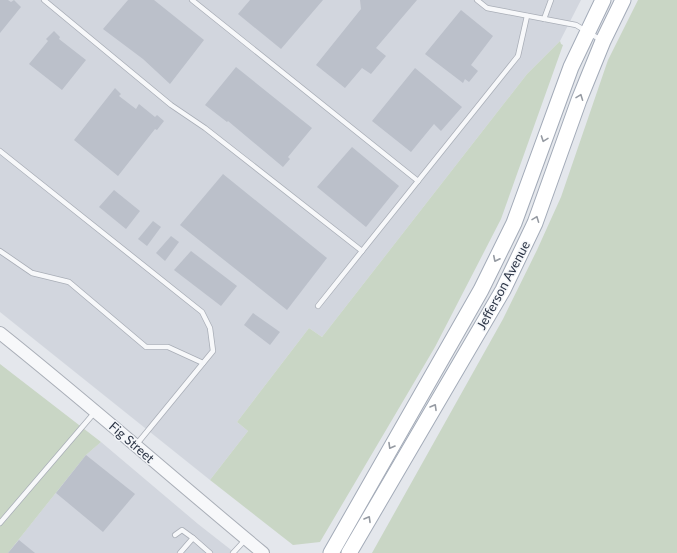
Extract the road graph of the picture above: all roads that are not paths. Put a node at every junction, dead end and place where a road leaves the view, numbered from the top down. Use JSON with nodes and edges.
{"nodes":[{"id":1,"x":44,"y":0,"type":"edge"},
{"id":2,"x":192,"y":0,"type":"edge"},
{"id":3,"x":477,"y":0,"type":"edge"},
{"id":4,"x":551,"y":0,"type":"edge"},
{"id":5,"x":603,"y":0,"type":"edge"},
{"id":6,"x":623,"y":0,"type":"edge"},
{"id":7,"x":528,"y":16,"type":"junction"},
{"id":8,"x":544,"y":19,"type":"junction"},
{"id":9,"x":586,"y":32,"type":"junction"},
{"id":10,"x":603,"y":41,"type":"junction"},
{"id":11,"x":0,"y":151,"type":"edge"},
{"id":12,"x":418,"y":181,"type":"junction"},
{"id":13,"x":0,"y":251,"type":"edge"},
{"id":14,"x":362,"y":251,"type":"junction"},
{"id":15,"x":318,"y":306,"type":"dead end"},
{"id":16,"x":0,"y":333,"type":"edge"},
{"id":17,"x":203,"y":363,"type":"junction"},
{"id":18,"x":96,"y":410,"type":"junction"},
{"id":19,"x":136,"y":445,"type":"junction"},
{"id":20,"x":0,"y":523,"type":"edge"},
{"id":21,"x":175,"y":535,"type":"dead end"},
{"id":22,"x":193,"y":538,"type":"junction"},
{"id":23,"x":246,"y":538,"type":"junction"},
{"id":24,"x":180,"y":553,"type":"edge"},
{"id":25,"x":210,"y":553,"type":"edge"},
{"id":26,"x":233,"y":553,"type":"edge"},
{"id":27,"x":263,"y":553,"type":"edge"},
{"id":28,"x":331,"y":553,"type":"edge"},
{"id":29,"x":349,"y":553,"type":"edge"}],
"edges":[{"from":1,"to":14,"type":"lane"},
{"from":2,"to":12,"type":"lane"},
{"from":3,"to":7,"type":"lane"},
{"from":4,"to":8,"type":"lane"},
{"from":5,"to":9,"type":"main road","name":"Jefferson Avenue"},
{"from":6,"to":10,"type":"main road","name":"Jefferson Avenue"},
{"from":7,"to":8,"type":"lane"},
{"from":7,"to":12,"type":"lane"},
{"from":8,"to":9,"type":"lane"},
{"from":9,"to":10,"type":"lane"},
{"from":9,"to":28,"type":"main road","name":"Jefferson Avenue","one_way":true},
{"from":29,"to":10,"type":"main road","name":"Jefferson Avenue","one_way":true},
{"from":11,"to":17,"type":"lane"},
{"from":12,"to":14,"type":"lane"},
{"from":13,"to":17,"type":"lane"},
{"from":14,"to":15,"type":"lane"},
{"from":16,"to":18,"type":"street","name":"Fig Street"},
{"from":17,"to":19,"type":"lane"},
{"from":18,"to":19,"type":"street","name":"Fig Street"},
{"from":18,"to":20,"type":"lane"},
{"from":19,"to":23,"type":"street","name":"Fig Street"},
{"from":21,"to":22,"type":"lane"},
{"from":22,"to":24,"type":"lane"},
{"from":22,"to":25,"type":"lane"},
{"from":23,"to":26,"type":"lane"},
{"from":23,"to":27,"type":"street","name":"Fig Street"}]}
